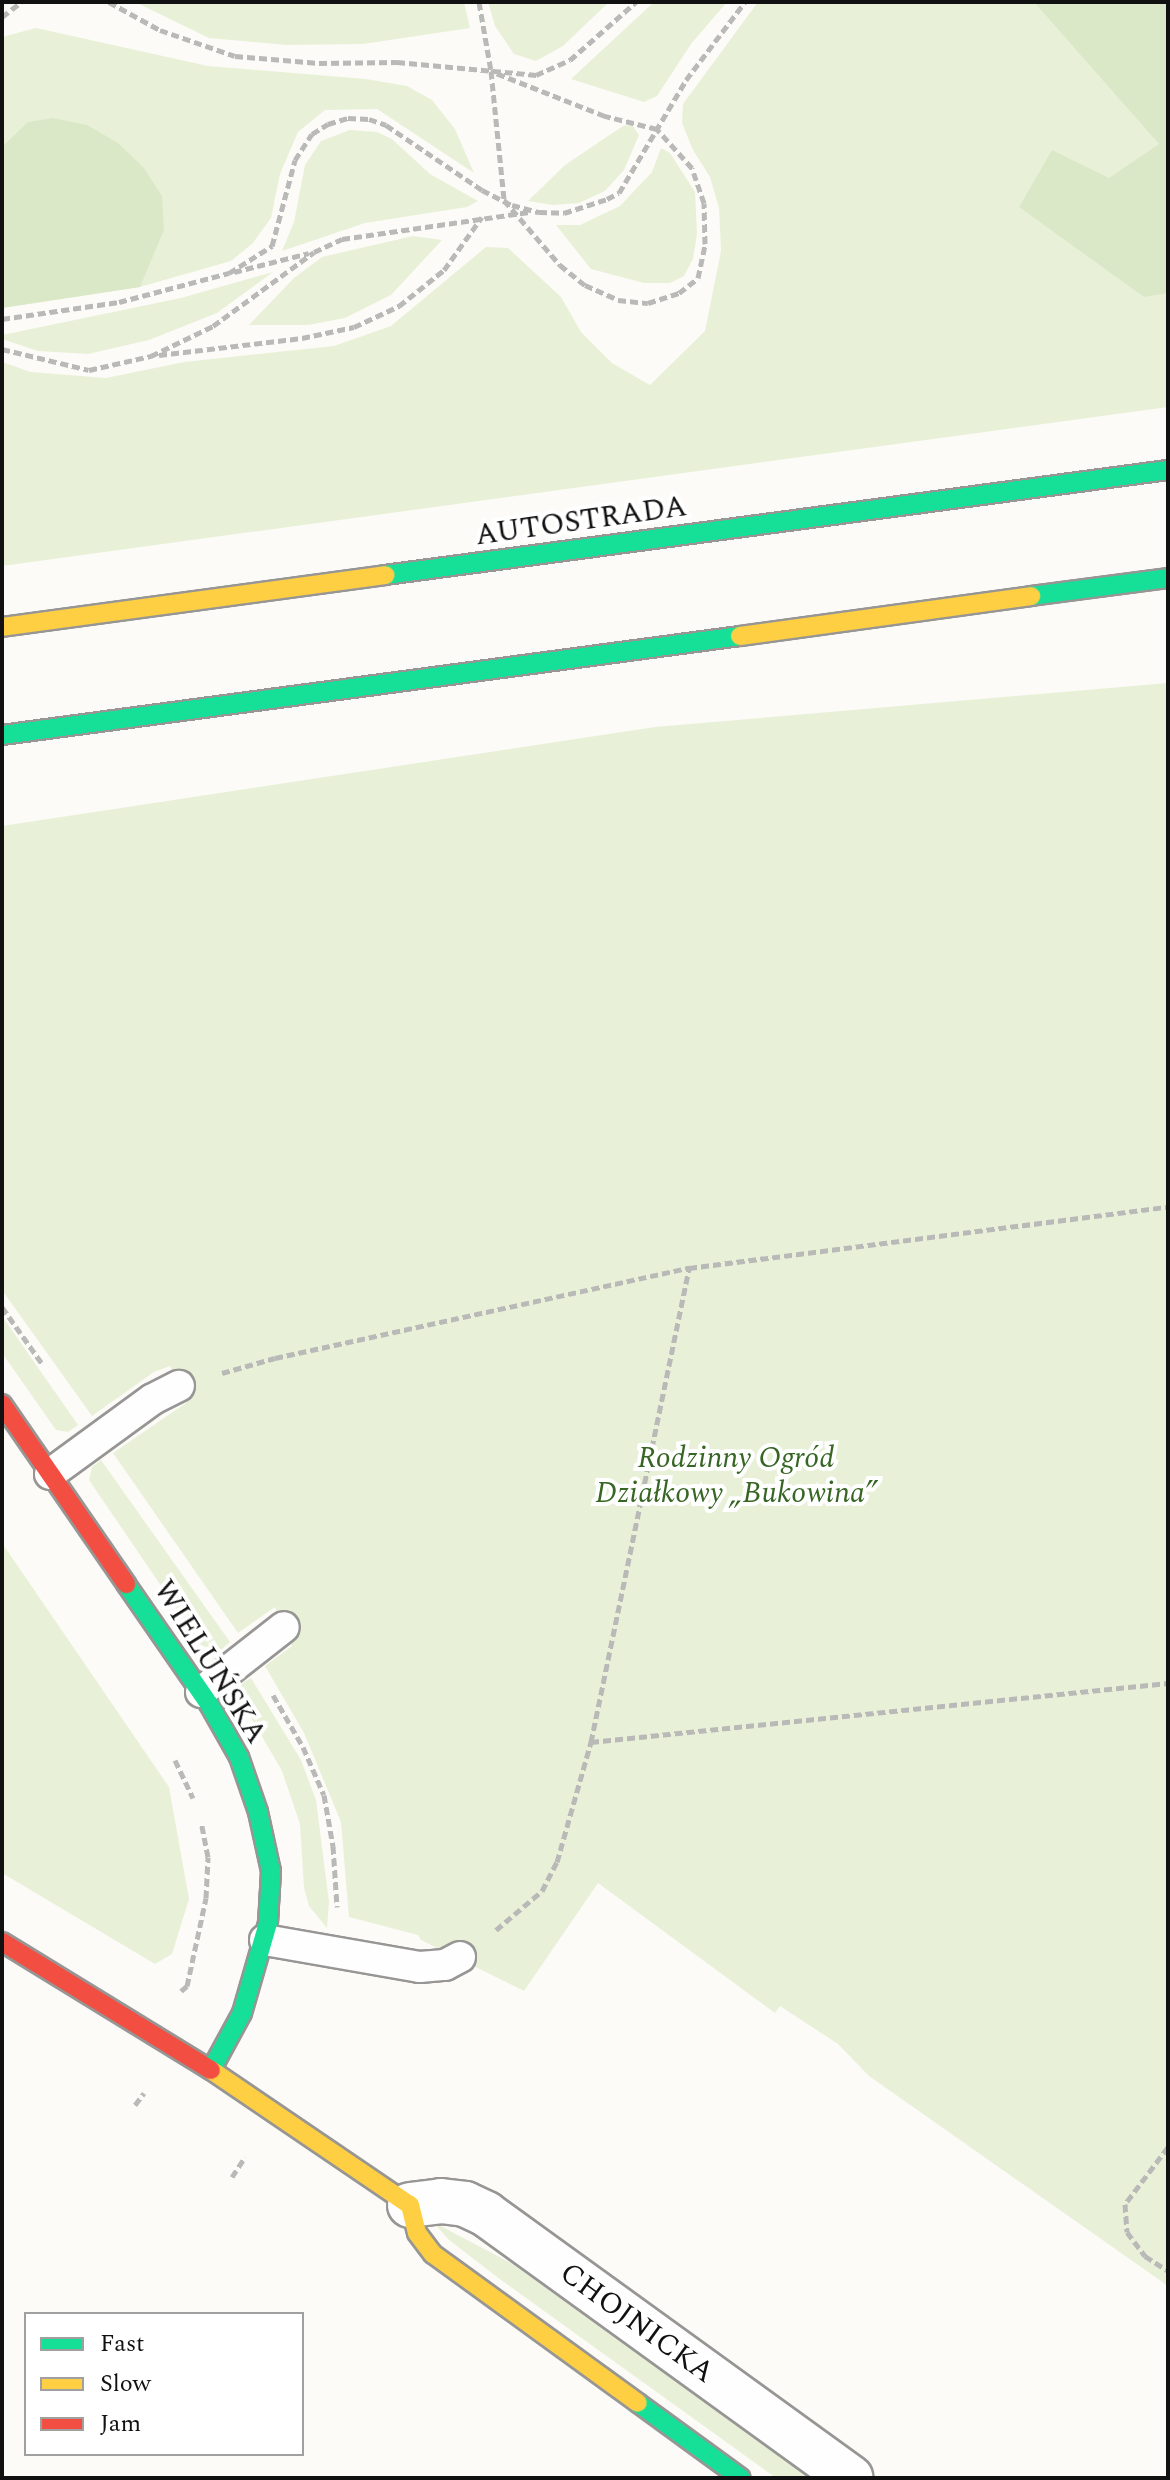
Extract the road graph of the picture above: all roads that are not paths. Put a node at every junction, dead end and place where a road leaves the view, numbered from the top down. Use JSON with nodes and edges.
{"nodes":[{"id":1,"x":1168,"y":470,"type":"edge"},
{"id":2,"x":1168,"y":578,"type":"edge"},
{"id":3,"x":2,"y":627,"type":"edge"},
{"id":4,"x":2,"y":735,"type":"edge"},
{"id":5,"x":179,"y":1386,"type":"road end"},
{"id":6,"x":2,"y":1404,"type":"edge"},
{"id":7,"x":50,"y":1474,"type":"junction"},
{"id":8,"x":284,"y":1627,"type":"dead end"},
{"id":9,"x":201,"y":1692,"type":"junction"},
{"id":10,"x":265,"y":1940,"type":"junction"},
{"id":11,"x":2,"y":1942,"type":"edge"},
{"id":12,"x":460,"y":1957,"type":"road end"},
{"id":13,"x":211,"y":2070,"type":"junction"},
{"id":14,"x":410,"y":2205,"type":"junction"},
{"id":15,"x":741,"y":2478,"type":"edge"},
{"id":16,"x":851,"y":2478,"type":"edge"}],
"edges":[{"from":1,"to":3,"type":"main road","name":"AUTOSTRADA"},
{"from":2,"to":4,"type":"main road"},
{"from":5,"to":7,"type":"lane"},
{"from":6,"to":7,"type":"main road","name":"WIELUŃSKA"},
{"from":7,"to":9,"type":"main road","name":"WIELUŃSKA"},
{"from":8,"to":9,"type":"lane"},
{"from":9,"to":10,"type":"main road","name":"WIELUŃSKA"},
{"from":10,"to":12,"type":"lane"},
{"from":10,"to":13,"type":"main road","name":"WIELUŃSKA"},
{"from":11,"to":13,"type":"main road"},
{"from":13,"to":14,"type":"main road"},
{"from":14,"to":15,"type":"main road"},
{"from":14,"to":16,"type":"street","name":"CHOJNICKA"}]}
